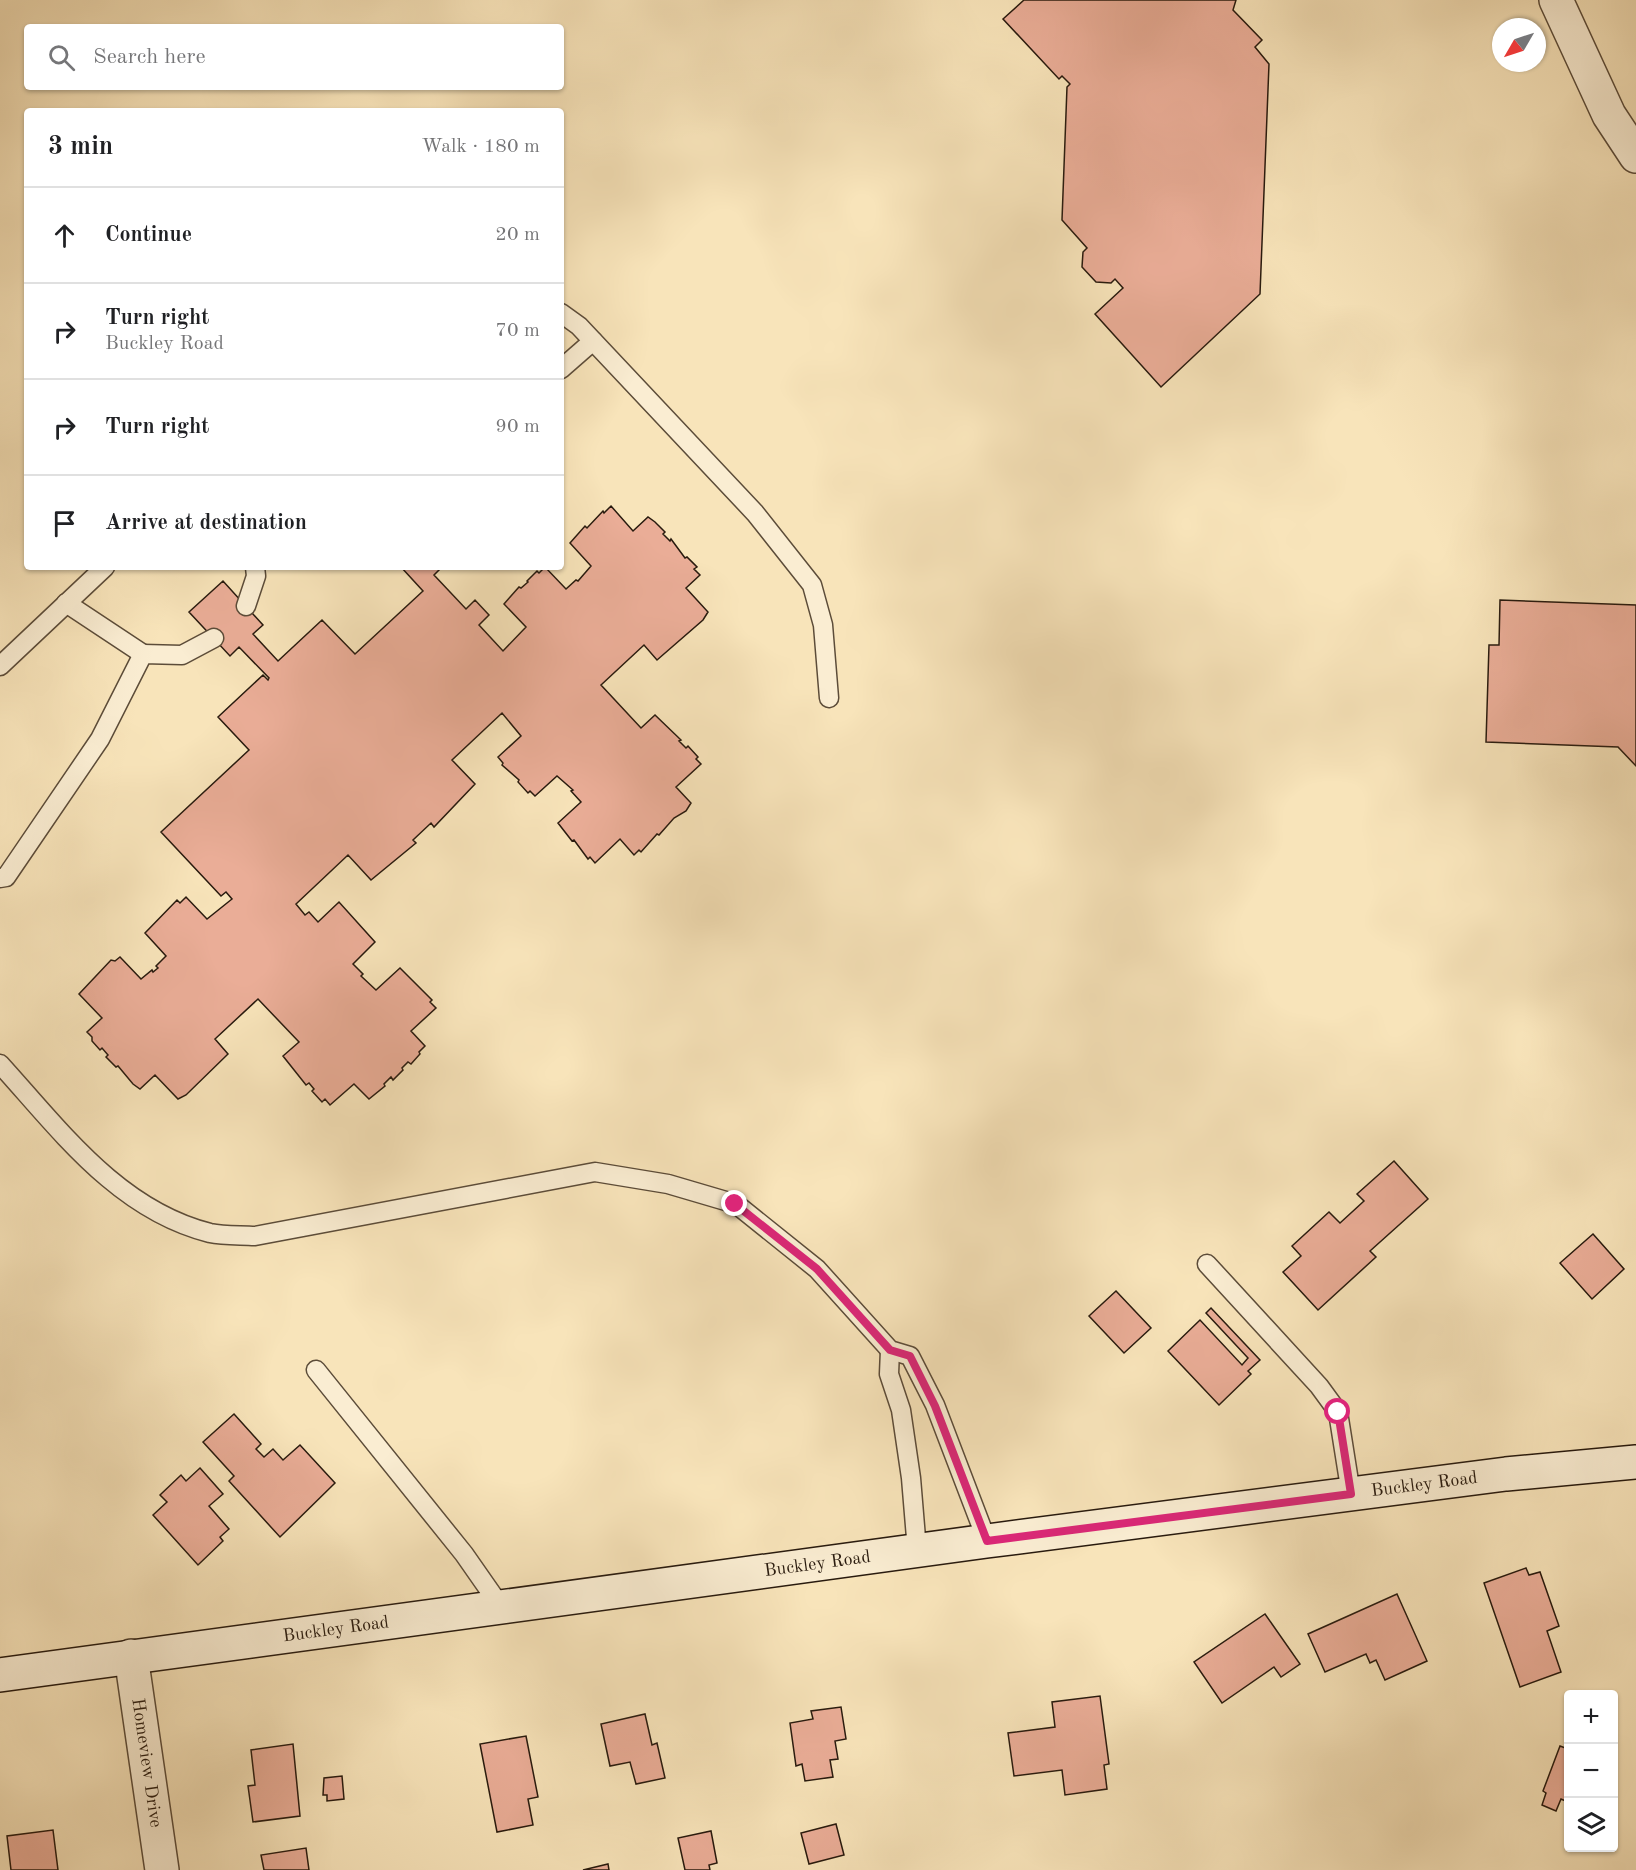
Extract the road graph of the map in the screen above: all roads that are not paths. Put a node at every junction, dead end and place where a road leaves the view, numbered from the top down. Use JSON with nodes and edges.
{"nodes":[{"id":1,"x":1556,"y":0,"type":"edge"},
{"id":2,"x":1636,"y":156,"type":"edge"},
{"id":3,"x":564,"y":315,"type":"edge"},
{"id":4,"x":593,"y":341,"type":"junction"},
{"id":5,"x":564,"y":366,"type":"edge"},
{"id":6,"x":102,"y":570,"type":"edge"},
{"id":7,"x":255,"y":570,"type":"edge"},
{"id":8,"x":66,"y":603,"type":"junction"},
{"id":9,"x":246,"y":606,"type":"dead end"},
{"id":10,"x":214,"y":638,"type":"dead end"},
{"id":11,"x":142,"y":654,"type":"junction"},
{"id":12,"x":0,"y":666,"type":"edge"},
{"id":13,"x":829,"y":698,"type":"dead end"},
{"id":14,"x":0,"y":878,"type":"edge"},
{"id":15,"x":0,"y":1064,"type":"edge"},
{"id":16,"x":1207,"y":1264,"type":"dead end"},
{"id":17,"x":890,"y":1350,"type":"junction"},
{"id":18,"x":316,"y":1370,"type":"dead end"},
{"id":19,"x":1636,"y":1462,"type":"edge"},
{"id":20,"x":1351,"y":1494,"type":"junction"},
{"id":21,"x":987,"y":1541,"type":"junction"},
{"id":22,"x":917,"y":1550,"type":"junction"},
{"id":23,"x":501,"y":1607,"type":"junction"},
{"id":24,"x":131,"y":1656,"type":"junction"},
{"id":25,"x":0,"y":1675,"type":"edge"},
{"id":26,"x":162,"y":1870,"type":"edge"}],
"edges":[{"from":1,"to":2,"type":"street"},
{"from":3,"to":4,"type":"lane"},
{"from":4,"to":5,"type":"lane"},
{"from":4,"to":13,"type":"lane"},
{"from":6,"to":8,"type":"lane"},
{"from":7,"to":9,"type":"lane"},
{"from":8,"to":11,"type":"lane"},
{"from":8,"to":12,"type":"lane"},
{"from":10,"to":11,"type":"lane"},
{"from":11,"to":14,"type":"lane"},
{"from":15,"to":17,"type":"lane"},
{"from":16,"to":20,"type":"lane"},
{"from":17,"to":21,"type":"lane"},
{"from":17,"to":22,"type":"lane"},
{"from":18,"to":23,"type":"lane"},
{"from":19,"to":20,"type":"street","name":"Buckley Road"},
{"from":20,"to":21,"type":"street","name":"Buckley Road"},
{"from":21,"to":22,"type":"street","name":"Buckley Road"},
{"from":22,"to":23,"type":"street","name":"Buckley Road"},
{"from":23,"to":24,"type":"street","name":"Buckley Road"},
{"from":24,"to":25,"type":"street","name":"Buckley Road"},
{"from":24,"to":26,"type":"street","name":"Homeview Drive"}]}
